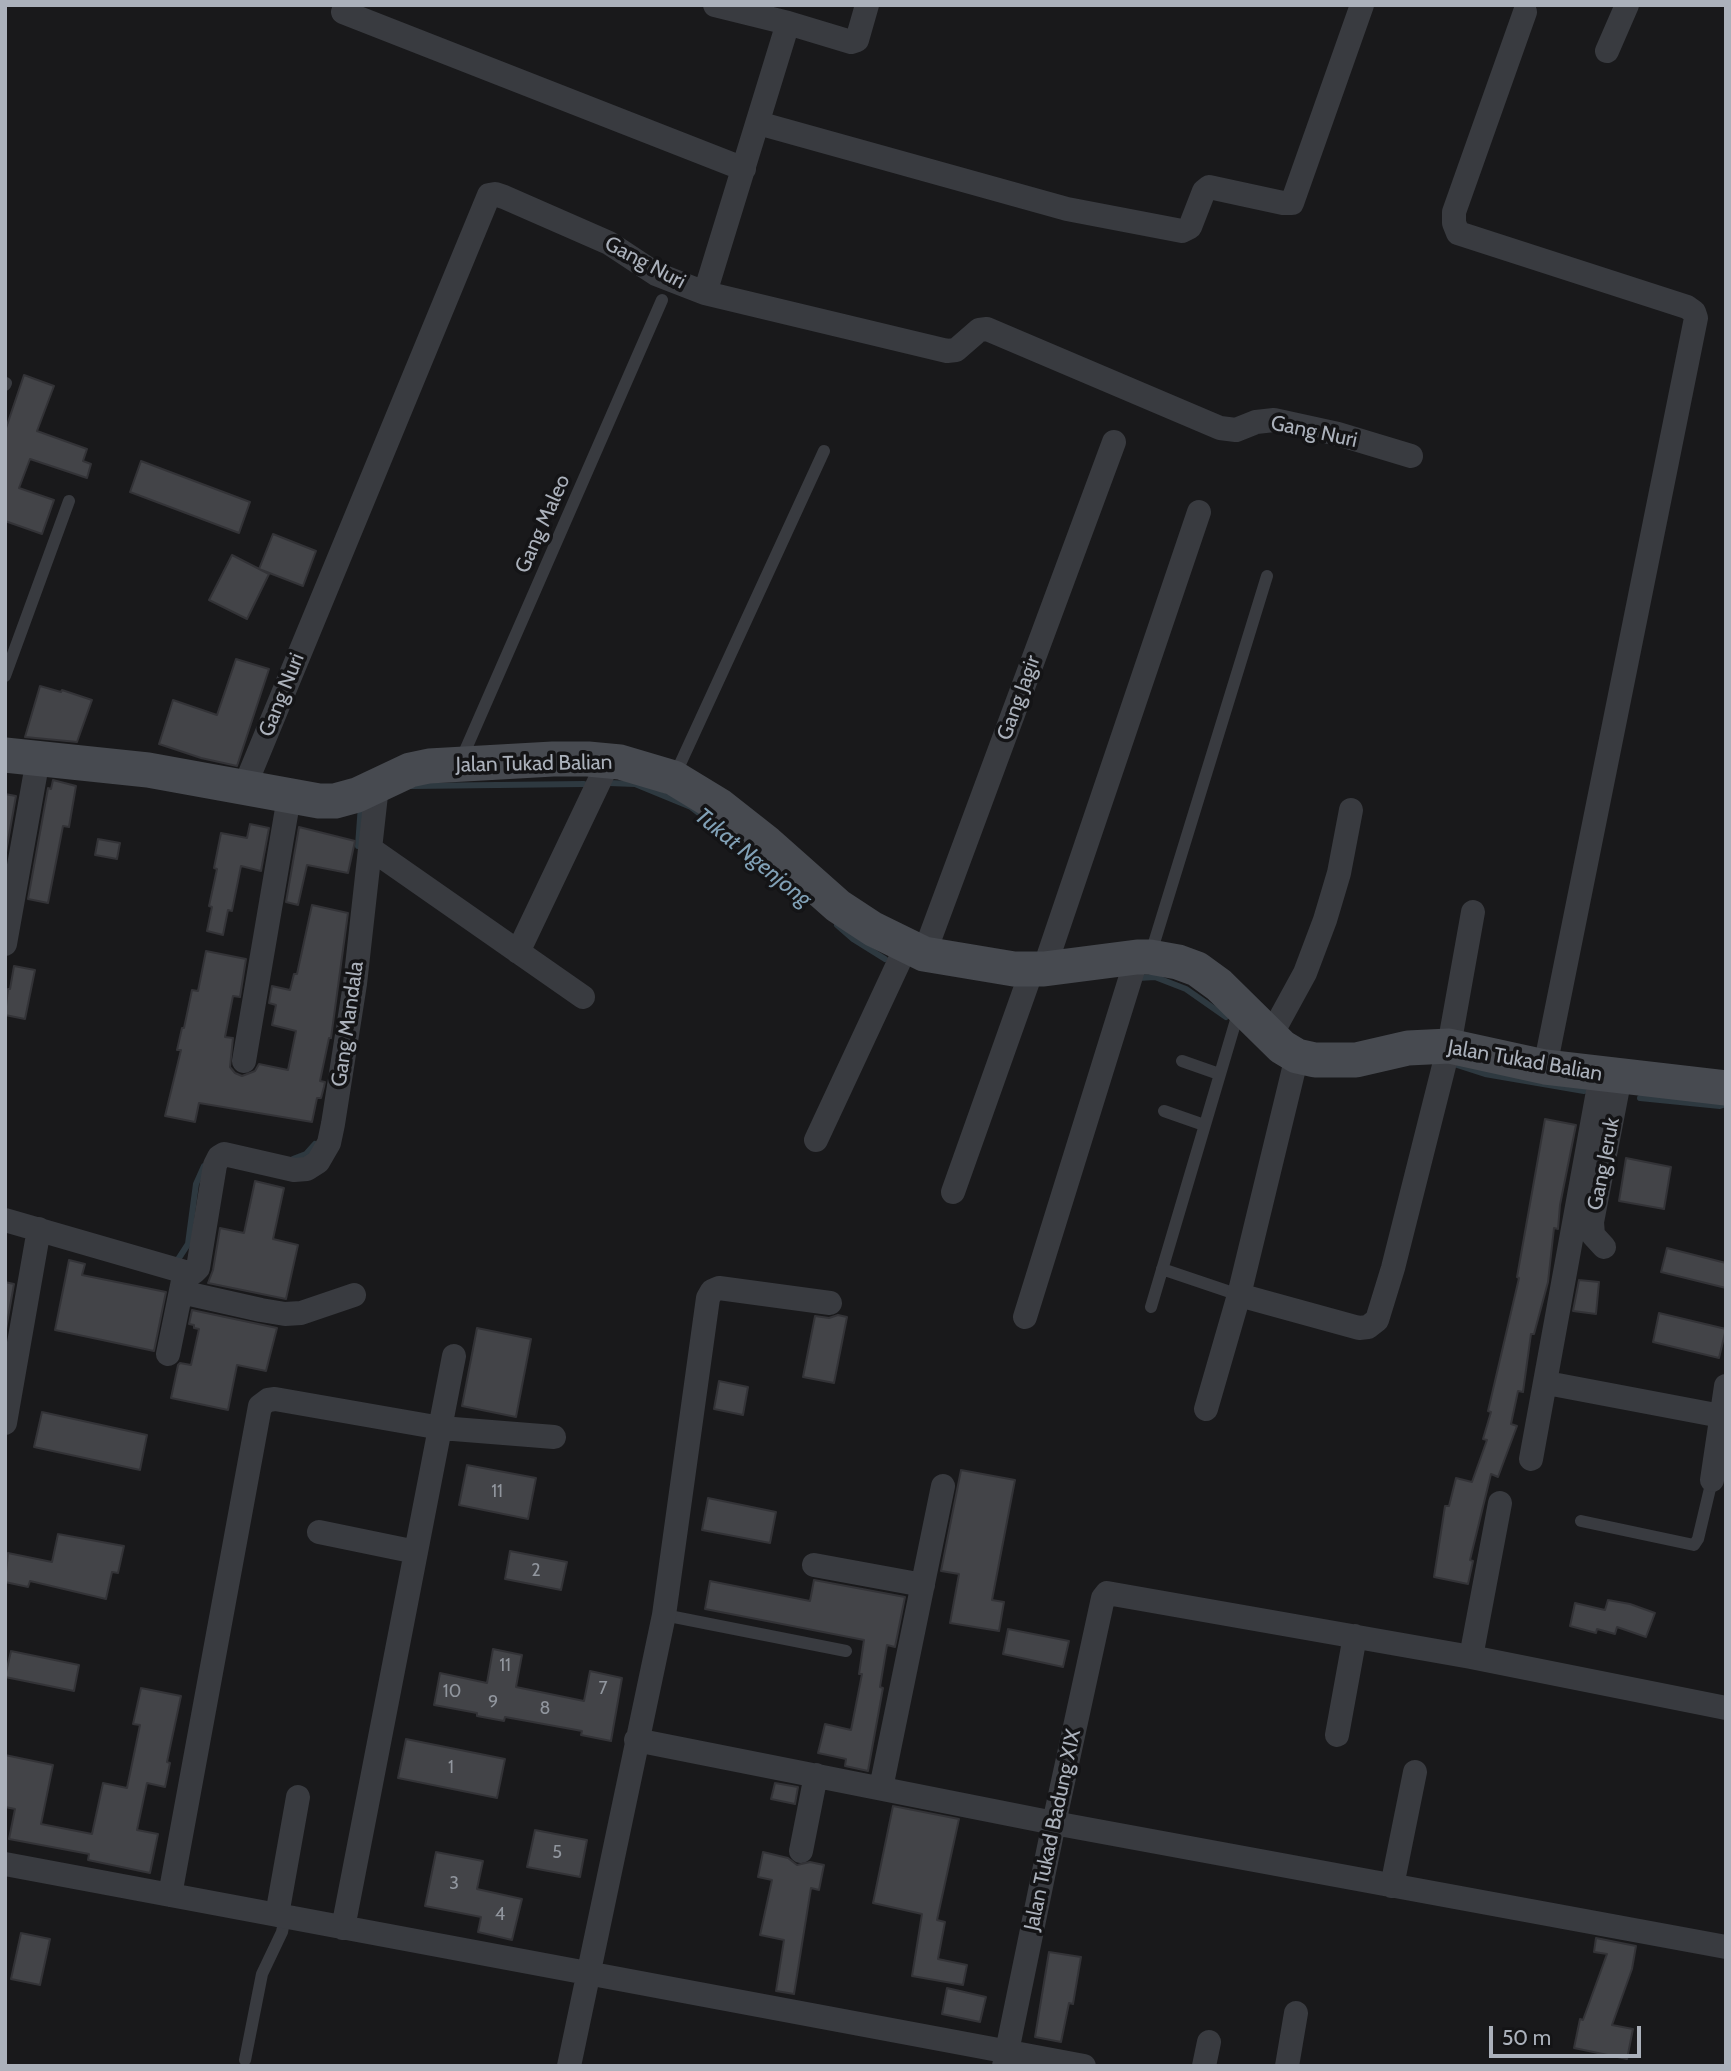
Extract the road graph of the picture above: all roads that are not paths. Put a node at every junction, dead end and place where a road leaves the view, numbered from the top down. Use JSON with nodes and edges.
{"nodes":[{"id":1,"x":715,"y":5,"type":"edge"},
{"id":2,"x":867,"y":5,"type":"edge"},
{"id":3,"x":1362,"y":5,"type":"edge"},
{"id":4,"x":1628,"y":5,"type":"edge"},
{"id":5,"x":343,"y":12,"type":"dead end"},
{"id":6,"x":1525,"y":12,"type":"dead end"},
{"id":7,"x":788,"y":23,"type":"junction"},
{"id":8,"x":1607,"y":51,"type":"dead end"},
{"id":9,"x":758,"y":124,"type":"junction"},
{"id":10,"x":744,"y":169,"type":"junction"},
{"id":11,"x":705,"y":293,"type":"junction"},
{"id":12,"x":662,"y":300,"type":"dead end"},
{"id":13,"x":1114,"y":442,"type":"dead end"},
{"id":14,"x":824,"y":451,"type":"dead end"},
{"id":15,"x":1411,"y":456,"type":"dead end"},
{"id":16,"x":69,"y":501,"type":"dead end"},
{"id":17,"x":1199,"y":512,"type":"dead end"},
{"id":18,"x":1266,"y":576,"type":"dead end"},
{"id":19,"x":1040,"y":672,"type":"dead end"},
{"id":20,"x":5,"y":677,"type":"edge"},
{"id":21,"x":22,"y":757,"type":"edge"},
{"id":22,"x":609,"y":761,"type":"junction"},
{"id":23,"x":459,"y":764,"type":"junction"},
{"id":24,"x":674,"y":778,"type":"junction"},
{"id":25,"x":377,"y":786,"type":"junction"},
{"id":26,"x":244,"y":788,"type":"junction"},
{"id":27,"x":289,"y":797,"type":"junction"},
{"id":28,"x":1351,"y":810,"type":"dead end"},
{"id":29,"x":370,"y":849,"type":"junction"},
{"id":30,"x":1473,"y":912,"type":"dead end"},
{"id":31,"x":5,"y":944,"type":"edge"},
{"id":32,"x":518,"y":952,"type":"junction"},
{"id":33,"x":921,"y":953,"type":"junction"},
{"id":34,"x":1143,"y":957,"type":"junction"},
{"id":35,"x":1038,"y":969,"type":"junction"},
{"id":36,"x":583,"y":996,"type":"dead end"},
{"id":37,"x":1240,"y":1007,"type":"junction"},
{"id":38,"x":1283,"y":1046,"type":"junction"},
{"id":39,"x":1449,"y":1046,"type":"junction"},
{"id":40,"x":244,"y":1061,"type":"dead end"},
{"id":41,"x":1182,"y":1061,"type":"dead end"},
{"id":42,"x":1545,"y":1067,"type":"junction"},
{"id":43,"x":1219,"y":1074,"type":"junction"},
{"id":44,"x":1611,"y":1076,"type":"junction"},
{"id":45,"x":1726,"y":1088,"type":"edge"},
{"id":46,"x":1164,"y":1111,"type":"dead end"},
{"id":47,"x":1204,"y":1125,"type":"junction"},
{"id":48,"x":816,"y":1140,"type":"dead end"},
{"id":49,"x":953,"y":1192,"type":"dead end"},
{"id":50,"x":5,"y":1220,"type":"edge"},
{"id":51,"x":38,"y":1229,"type":"junction"},
{"id":52,"x":1604,"y":1247,"type":"dead end"},
{"id":53,"x":1163,"y":1269,"type":"junction"},
{"id":54,"x":183,"y":1282,"type":"junction"},
{"id":55,"x":354,"y":1295,"type":"dead end"},
{"id":56,"x":1239,"y":1295,"type":"junction"},
{"id":57,"x":830,"y":1303,"type":"dead end"},
{"id":58,"x":1151,"y":1307,"type":"dead end"},
{"id":59,"x":1025,"y":1317,"type":"dead end"},
{"id":60,"x":168,"y":1354,"type":"dead end"},
{"id":61,"x":454,"y":1356,"type":"dead end"},
{"id":62,"x":1546,"y":1383,"type":"junction"},
{"id":63,"x":1726,"y":1386,"type":"edge"},
{"id":64,"x":1206,"y":1409,"type":"dead end"},
{"id":65,"x":1721,"y":1416,"type":"junction"},
{"id":66,"x":5,"y":1423,"type":"edge"},
{"id":67,"x":441,"y":1428,"type":"junction"},
{"id":68,"x":554,"y":1437,"type":"dead end"},
{"id":69,"x":1531,"y":1459,"type":"dead end"},
{"id":70,"x":1720,"y":1482,"type":"edge"},
{"id":71,"x":943,"y":1486,"type":"dead end"},
{"id":72,"x":1500,"y":1503,"type":"dead end"},
{"id":73,"x":1581,"y":1521,"type":"dead end"},
{"id":74,"x":319,"y":1532,"type":"dead end"},
{"id":75,"x":416,"y":1552,"type":"junction"},
{"id":76,"x":814,"y":1565,"type":"dead end"},
{"id":77,"x":923,"y":1585,"type":"junction"},
{"id":78,"x":664,"y":1615,"type":"junction"},
{"id":79,"x":1355,"y":1636,"type":"junction"},
{"id":80,"x":846,"y":1651,"type":"dead end"},
{"id":81,"x":1471,"y":1657,"type":"junction"},
{"id":82,"x":1726,"y":1708,"type":"edge"},
{"id":83,"x":1338,"y":1735,"type":"dead end"},
{"id":84,"x":636,"y":1740,"type":"junction"},
{"id":85,"x":1415,"y":1772,"type":"dead end"},
{"id":86,"x":816,"y":1775,"type":"junction"},
{"id":87,"x":881,"y":1788,"type":"junction"},
{"id":88,"x":298,"y":1797,"type":"dead end"},
{"id":89,"x":1054,"y":1823,"type":"junction"},
{"id":90,"x":801,"y":1851,"type":"dead end"},
{"id":91,"x":5,"y":1864,"type":"edge"},
{"id":92,"x":1392,"y":1886,"type":"junction"},
{"id":93,"x":170,"y":1895,"type":"junction"},
{"id":94,"x":281,"y":1916,"type":"junction"},
{"id":95,"x":343,"y":1928,"type":"junction"},
{"id":96,"x":1726,"y":1947,"type":"edge"},
{"id":97,"x":588,"y":1974,"type":"junction"},
{"id":98,"x":1296,"y":2013,"type":"dead end"},
{"id":99,"x":1005,"y":2058,"type":"edge"},
{"id":100,"x":245,"y":2060,"type":"dead end"},
{"id":101,"x":569,"y":2066,"type":"edge"},
{"id":102,"x":1084,"y":2066,"type":"edge"},
{"id":103,"x":1287,"y":2066,"type":"edge"}],
"edges":[{"from":1,"to":7,"type":"street"},
{"from":2,"to":7,"type":"street"},
{"from":3,"to":9,"type":"street"},
{"from":4,"to":8,"type":"street"},
{"from":5,"to":10,"type":"street"},
{"from":6,"to":42,"type":"street"},
{"from":7,"to":9,"type":"street"},
{"from":9,"to":10,"type":"street"},
{"from":10,"to":11,"type":"street"},
{"from":11,"to":15,"type":"street","name":"Gang Nuri"},
{"from":11,"to":26,"type":"street","name":"Gang Nuri"},
{"from":12,"to":23,"type":"lane","name":"Gang Maleo"},
{"from":13,"to":33,"type":"street","name":"Gang Jagir"},
{"from":14,"to":24,"type":"lane"},
{"from":16,"to":20,"type":"lane"},
{"from":17,"to":35,"type":"street"},
{"from":18,"to":34,"type":"lane"},
{"from":19,"to":33,"type":"street","name":"Gang Jagir"},
{"from":21,"to":26,"type":"street","name":"Jalan Tukad Balian"},
{"from":21,"to":31,"type":"street"},
{"from":22,"to":23,"type":"street","name":"Jalan Tukad Balian"},
{"from":22,"to":24,"type":"street","name":"Jalan Tukad Balian"},
{"from":22,"to":32,"type":"street"},
{"from":23,"to":25,"type":"street","name":"Jalan Tukad Balian"},
{"from":24,"to":33,"type":"street","name":"Jalan Tukad Balian"},
{"from":25,"to":27,"type":"street","name":"Jalan Tukad Balian"},
{"from":25,"to":29,"type":"street","name":"Gang Mandala"},
{"from":26,"to":27,"type":"street","name":"Jalan Tukad Balian"},
{"from":27,"to":40,"type":"street"},
{"from":28,"to":38,"type":"street"},
{"from":29,"to":32,"type":"street"},
{"from":29,"to":54,"type":"street","name":"Gang Mandala"},
{"from":30,"to":39,"type":"street"},
{"from":32,"to":36,"type":"street"},
{"from":33,"to":35,"type":"street","name":"Jalan Tukad Balian"},
{"from":33,"to":48,"type":"street"},
{"from":34,"to":35,"type":"street","name":"Jalan Tukad Balian"},
{"from":34,"to":37,"type":"street","name":"Jalan Tukad Balian"},
{"from":34,"to":59,"type":"street"},
{"from":35,"to":49,"type":"street"},
{"from":37,"to":38,"type":"street","name":"Jalan Tukad Balian"},
{"from":37,"to":43,"type":"lane"},
{"from":38,"to":39,"type":"street","name":"Jalan Tukad Balian"},
{"from":38,"to":56,"type":"street"},
{"from":39,"to":42,"type":"street","name":"Jalan Tukad Balian"},
{"from":39,"to":56,"type":"street"},
{"from":41,"to":43,"type":"lane"},
{"from":42,"to":44,"type":"street","name":"Jalan Tukad Balian"},
{"from":43,"to":47,"type":"lane"},
{"from":44,"to":45,"type":"street","name":"Jalan Tukad Balian"},
{"from":44,"to":52,"type":"street","name":"Gang Jeruk"},
{"from":44,"to":62,"type":"street"},
{"from":46,"to":47,"type":"lane"},
{"from":47,"to":53,"type":"lane"},
{"from":50,"to":51,"type":"street"},
{"from":51,"to":54,"type":"street"},
{"from":51,"to":66,"type":"street"},
{"from":53,"to":56,"type":"lane"},
{"from":53,"to":58,"type":"lane"},
{"from":54,"to":55,"type":"street"},
{"from":54,"to":60,"type":"street"},
{"from":56,"to":64,"type":"street"},
{"from":57,"to":78,"type":"street"},
{"from":61,"to":67,"type":"street"},
{"from":62,"to":65,"type":"street"},
{"from":62,"to":69,"type":"street"},
{"from":63,"to":65,"type":"street"},
{"from":65,"to":70,"type":"street"},
{"from":67,"to":68,"type":"street"},
{"from":67,"to":75,"type":"street"},
{"from":67,"to":93,"type":"street"},
{"from":70,"to":73,"type":"lane"},
{"from":71,"to":77,"type":"street"},
{"from":72,"to":81,"type":"street"},
{"from":74,"to":75,"type":"street"},
{"from":75,"to":95,"type":"street"},
{"from":76,"to":77,"type":"street"},
{"from":77,"to":87,"type":"street"},
{"from":78,"to":80,"type":"lane"},
{"from":78,"to":84,"type":"street"},
{"from":79,"to":81,"type":"street"},
{"from":79,"to":83,"type":"street"},
{"from":79,"to":89,"type":"street","name":"Jalan Tukad Badung XIX"},
{"from":81,"to":82,"type":"street"},
{"from":84,"to":86,"type":"street"},
{"from":84,"to":97,"type":"street"},
{"from":85,"to":92,"type":"street"},
{"from":86,"to":87,"type":"street"},
{"from":86,"to":90,"type":"street"},
{"from":87,"to":89,"type":"street"},
{"from":88,"to":94,"type":"street"},
{"from":89,"to":92,"type":"street"},
{"from":89,"to":99,"type":"street","name":"Jalan Tukad Badung XIX"},
{"from":91,"to":93,"type":"street"},
{"from":92,"to":96,"type":"street"},
{"from":93,"to":94,"type":"street"},
{"from":94,"to":95,"type":"street"},
{"from":94,"to":100,"type":"lane"},
{"from":95,"to":97,"type":"street"},
{"from":97,"to":99,"type":"street"},
{"from":97,"to":101,"type":"street"},
{"from":98,"to":103,"type":"street"},
{"from":99,"to":102,"type":"street"}]}
